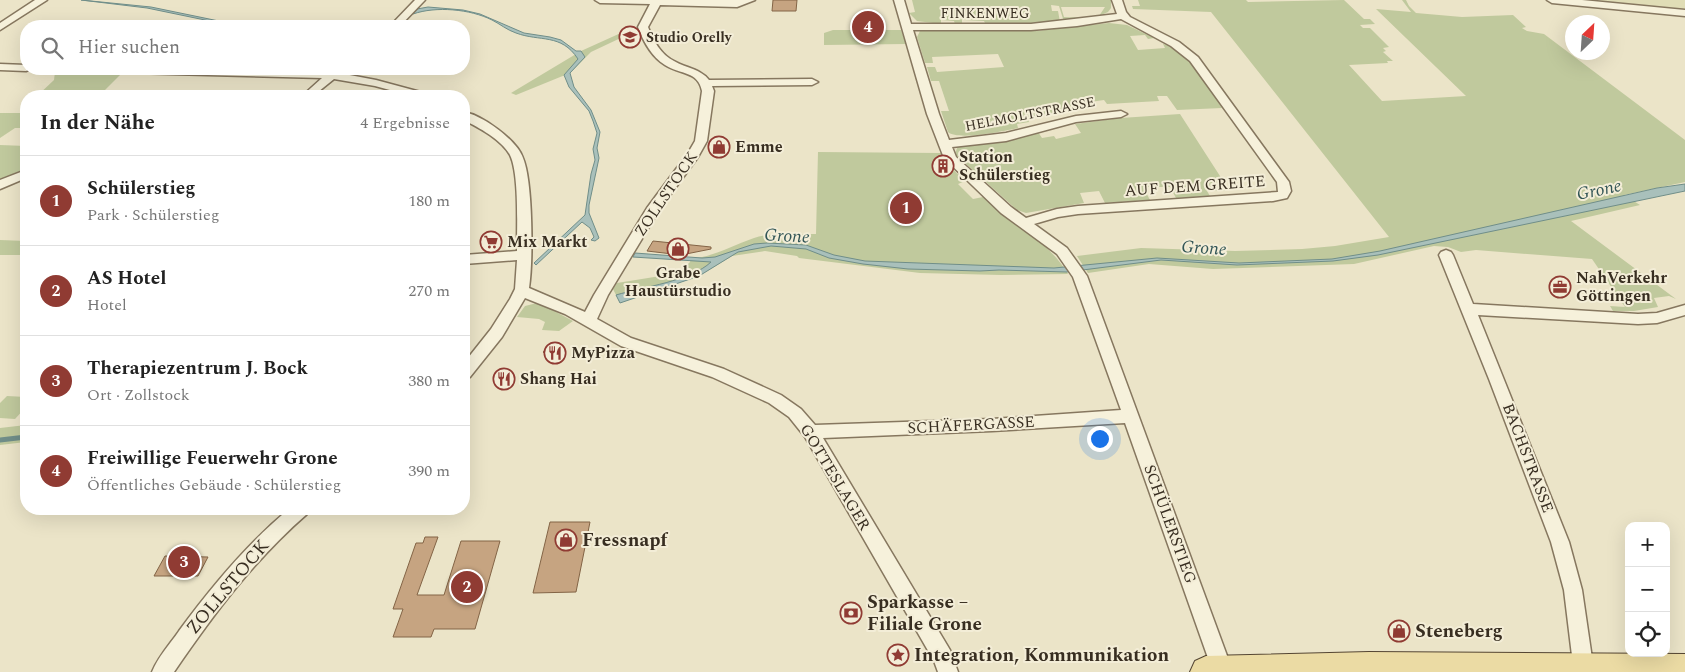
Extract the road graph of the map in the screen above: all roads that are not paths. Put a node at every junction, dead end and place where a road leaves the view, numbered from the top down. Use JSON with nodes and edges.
{"nodes":[{"id":1,"x":42,"y":0,"type":"edge"},
{"id":2,"x":420,"y":0,"type":"edge"},
{"id":3,"x":600,"y":0,"type":"edge"},
{"id":4,"x":750,"y":0,"type":"edge"},
{"id":5,"x":898,"y":0,"type":"edge"},
{"id":6,"x":1117,"y":0,"type":"edge"},
{"id":7,"x":1552,"y":0,"type":"edge"},
{"id":8,"x":656,"y":2,"type":"junction"},
{"id":9,"x":1685,"y":13,"type":"edge"},
{"id":10,"x":1122,"y":16,"type":"junction"},
{"id":11,"x":401,"y":20,"type":"edge"},
{"id":12,"x":0,"y":27,"type":"edge"},
{"id":13,"x":907,"y":27,"type":"junction"},
{"id":14,"x":0,"y":67,"type":"edge"},
{"id":15,"x":20,"y":68,"type":"edge"},
{"id":16,"x":332,"y":75,"type":"edge"},
{"id":17,"x":347,"y":75,"type":"edge"},
{"id":18,"x":812,"y":82,"type":"dead end"},
{"id":19,"x":706,"y":83,"type":"junction"},
{"id":20,"x":314,"y":90,"type":"edge"},
{"id":21,"x":403,"y":90,"type":"edge"},
{"id":22,"x":1121,"y":114,"type":"dead end"},
{"id":23,"x":470,"y":119,"type":"edge"},
{"id":24,"x":944,"y":144,"type":"junction"},
{"id":25,"x":20,"y":177,"type":"edge"},
{"id":26,"x":0,"y":186,"type":"edge"},
{"id":27,"x":1024,"y":223,"type":"junction"},
{"id":28,"x":523,"y":255,"type":"junction"},
{"id":29,"x":1446,"y":255,"type":"dead end"},
{"id":30,"x":470,"y":259,"type":"edge"},
{"id":31,"x":522,"y":291,"type":"junction"},
{"id":32,"x":1468,"y":309,"type":"junction"},
{"id":33,"x":1685,"y":310,"type":"edge"},
{"id":34,"x":589,"y":320,"type":"junction"},
{"id":35,"x":470,"y":366,"type":"edge"},
{"id":36,"x":1131,"y":416,"type":"junction"},
{"id":37,"x":811,"y":432,"type":"junction"},
{"id":38,"x":294,"y":515,"type":"edge"},
{"id":39,"x":1685,"y":669,"type":"edge"},
{"id":40,"x":1584,"y":670,"type":"edge"},
{"id":41,"x":1223,"y":671,"type":"edge"},
{"id":42,"x":162,"y":672,"type":"edge"},
{"id":43,"x":948,"y":672,"type":"edge"},
{"id":44,"x":1206,"y":672,"type":"edge"}],
"edges":[{"from":1,"to":12,"type":"street"},
{"from":2,"to":11,"type":"street"},
{"from":3,"to":8,"type":"street"},
{"from":4,"to":8,"type":"street"},
{"from":5,"to":13,"type":"street","name":"SCHÜLERSTIEG"},
{"from":6,"to":10,"type":"street"},
{"from":7,"to":9,"type":"street"},
{"from":8,"to":19,"type":"street"},
{"from":10,"to":13,"type":"street","name":"FINKENWEG"},
{"from":10,"to":27,"type":"street","name":"AUF DEM GREITE"},
{"from":13,"to":24,"type":"street","name":"SCHÜLERSTIEG"},
{"from":14,"to":15,"type":"street"},
{"from":16,"to":20,"type":"street"},
{"from":17,"to":21,"type":"street"},
{"from":18,"to":19,"type":"street"},
{"from":19,"to":34,"type":"street","name":"ZOLLSTOCK"},
{"from":22,"to":24,"type":"street","name":"HELMOLTSTRASSE"},
{"from":23,"to":28,"type":"street"},
{"from":24,"to":27,"type":"street","name":"SCHÜLERSTIEG"},
{"from":25,"to":26,"type":"street"},
{"from":27,"to":36,"type":"street","name":"SCHÜLERSTIEG"},
{"from":28,"to":30,"type":"street"},
{"from":28,"to":31,"type":"street"},
{"from":29,"to":32,"type":"street","name":"BACHSTRASSE"},
{"from":31,"to":34,"type":"street","name":"GOTTESLAGER"},
{"from":31,"to":35,"type":"street"},
{"from":32,"to":33,"type":"street"},
{"from":32,"to":40,"type":"street","name":"BACHSTRASSE"},
{"from":34,"to":37,"type":"street","name":"GOTTESLAGER"},
{"from":36,"to":37,"type":"street","name":"SCHÄFERGASSE"},
{"from":36,"to":41,"type":"street","name":"SCHÜLERSTIEG"},
{"from":37,"to":43,"type":"street","name":"GOTTESLAGER"},
{"from":38,"to":42,"type":"street","name":"ZOLLSTOCK"},
{"from":39,"to":40,"type":"main road"},
{"from":40,"to":41,"type":"main road"},
{"from":41,"to":44,"type":"main road"}]}
